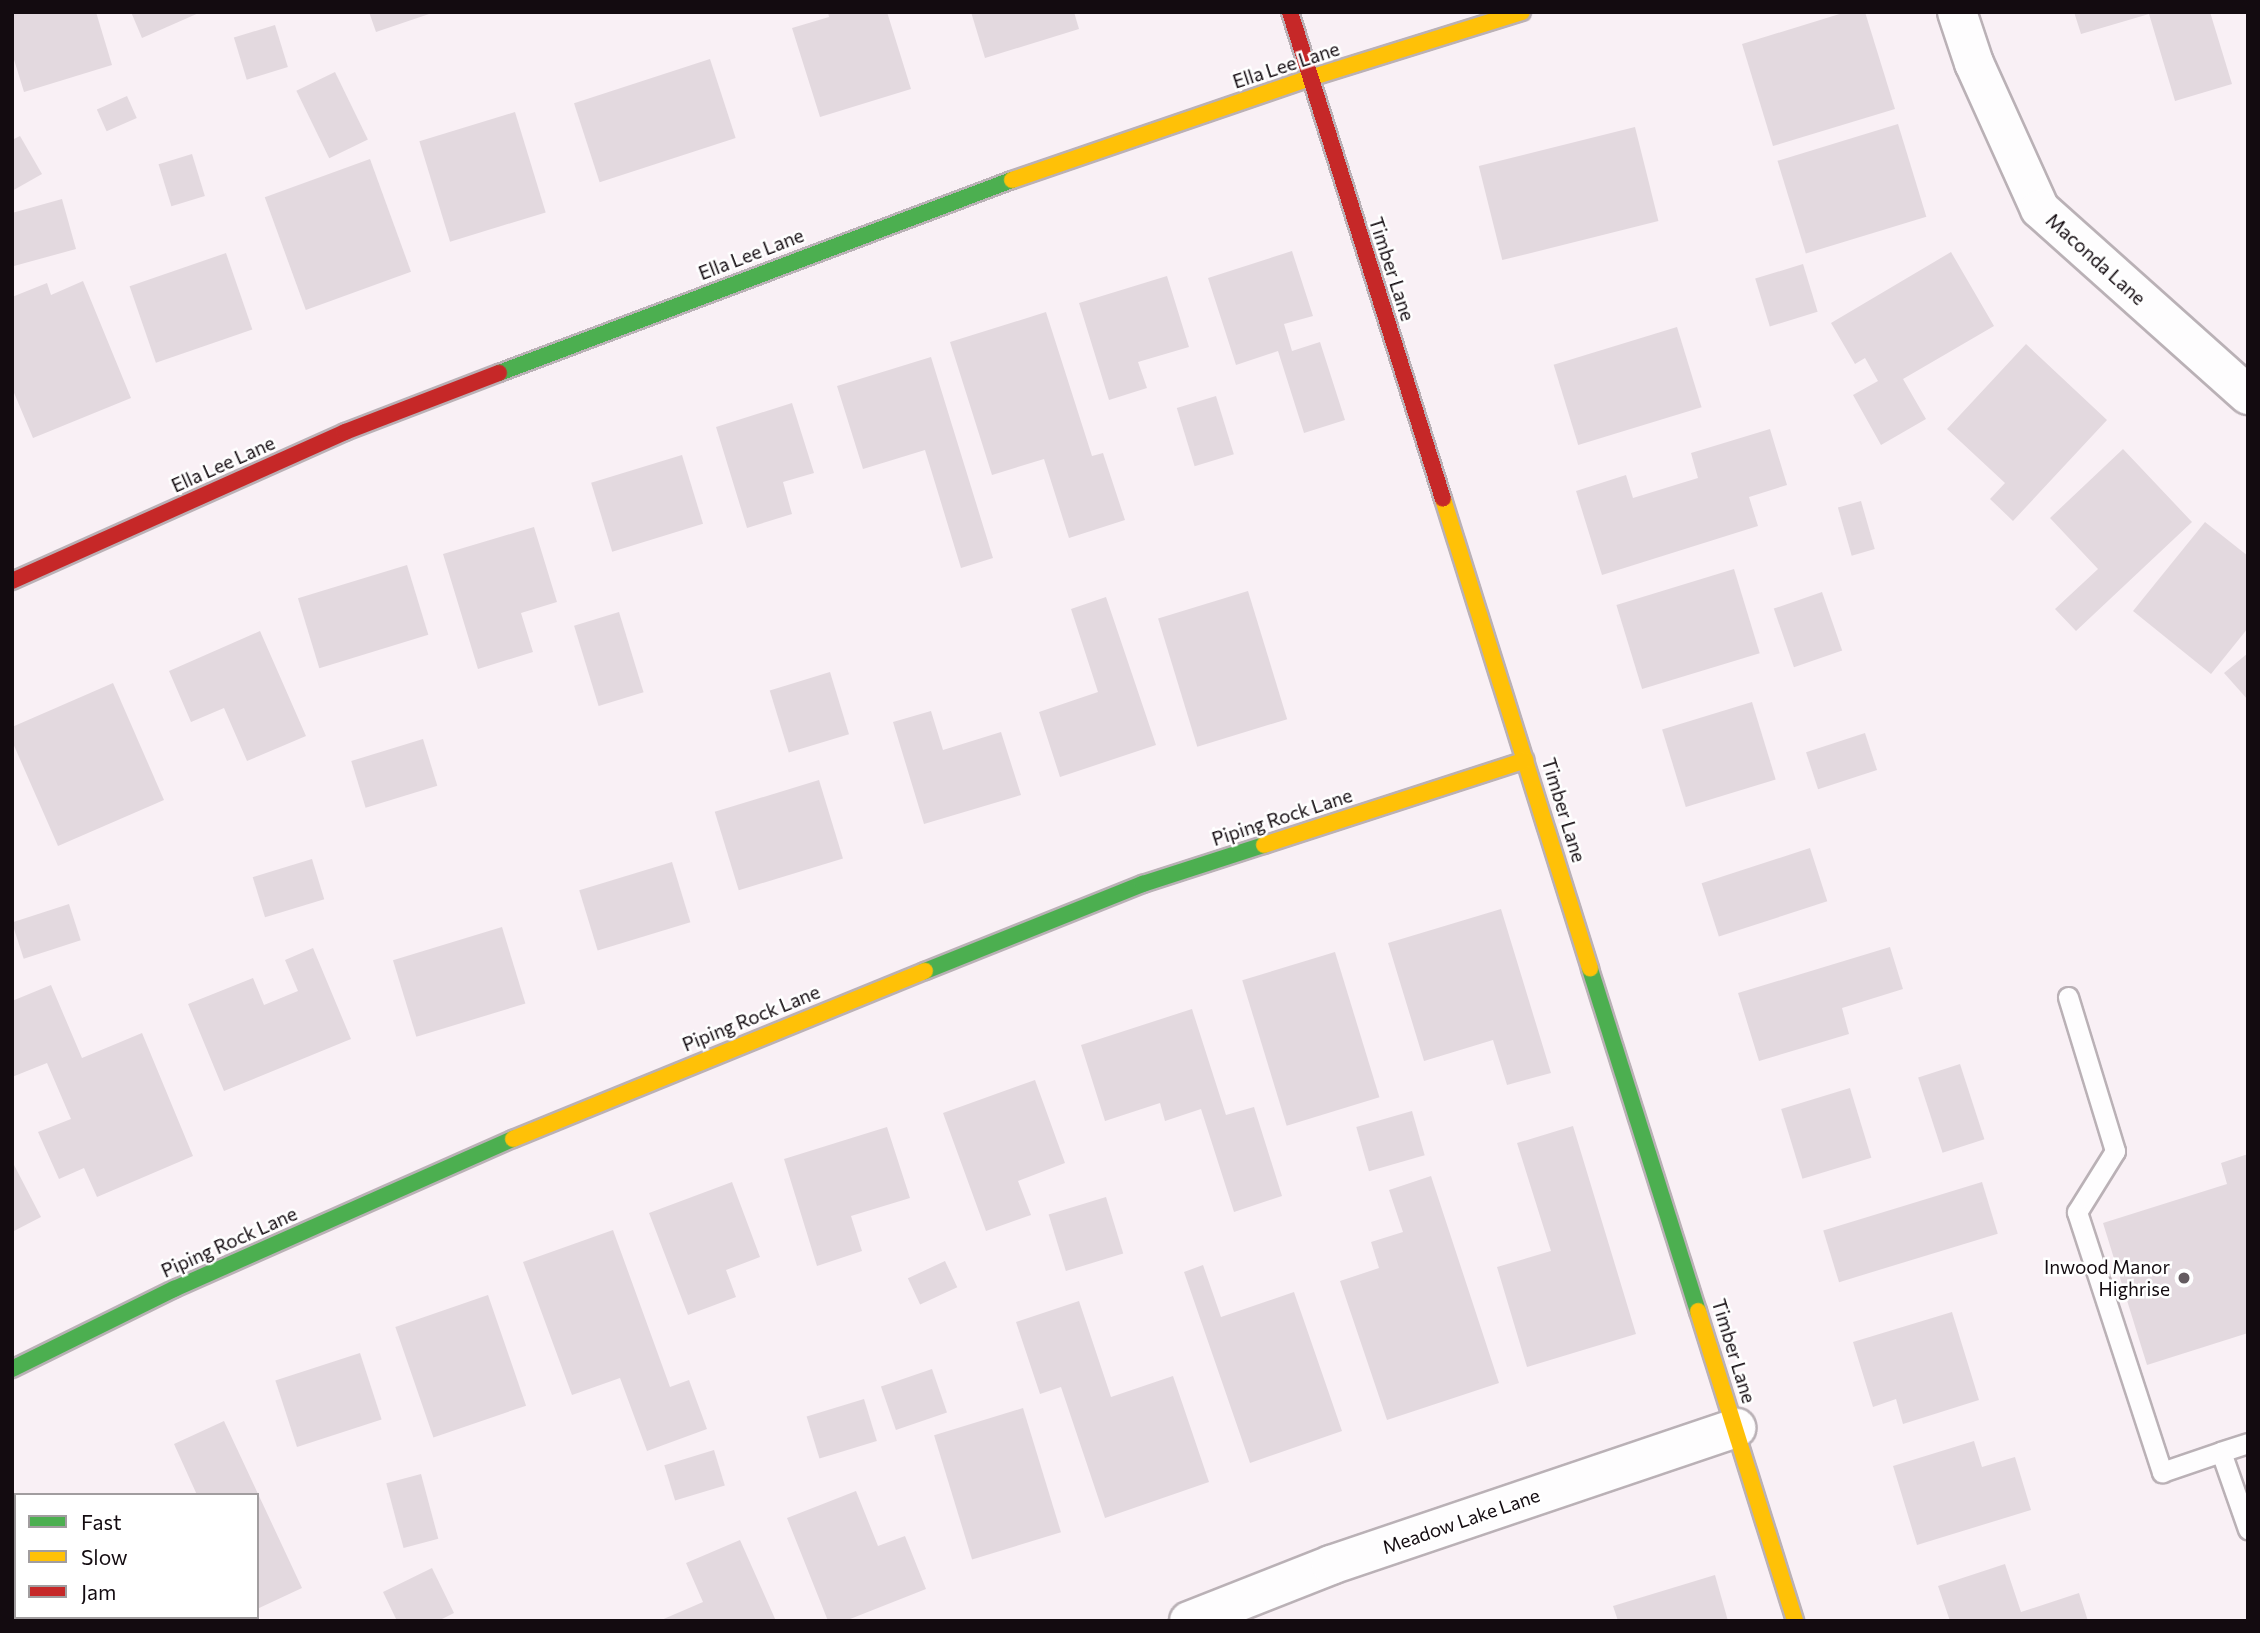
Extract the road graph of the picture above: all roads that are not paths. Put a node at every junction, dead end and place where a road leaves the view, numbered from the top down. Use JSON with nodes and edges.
{"nodes":[{"id":1,"x":1290,"y":12,"type":"edge"},
{"id":2,"x":1522,"y":12,"type":"edge"},
{"id":3,"x":1957,"y":12,"type":"edge"},
{"id":4,"x":1310,"y":78,"type":"junction"},
{"id":5,"x":2248,"y":396,"type":"edge"},
{"id":6,"x":12,"y":581,"type":"edge"},
{"id":7,"x":1526,"y":760,"type":"junction"},
{"id":8,"x":2068,"y":997,"type":"dead end"},
{"id":9,"x":12,"y":1369,"type":"edge"},
{"id":10,"x":1736,"y":1428,"type":"junction"},
{"id":11,"x":2248,"y":1443,"type":"edge"},
{"id":12,"x":2221,"y":1452,"type":"junction"},
{"id":13,"x":2248,"y":1529,"type":"edge"},
{"id":14,"x":1189,"y":1621,"type":"edge"},
{"id":15,"x":1795,"y":1621,"type":"edge"}],
"edges":[{"from":1,"to":4,"type":"street","name":"Timber Lane"},
{"from":2,"to":4,"type":"street","name":"Ella Lee Lane"},
{"from":3,"to":5,"type":"street","name":"Maconda Lane"},
{"from":4,"to":6,"type":"street","name":"Ella Lee Lane"},
{"from":4,"to":7,"type":"street","name":"Timber Lane"},
{"from":7,"to":9,"type":"street","name":"Piping Rock Lane"},
{"from":7,"to":10,"type":"street","name":"Timber Lane"},
{"from":8,"to":12,"type":"lane"},
{"from":10,"to":14,"type":"street","name":"Meadow Lake Lane"},
{"from":10,"to":15,"type":"street","name":"Timber Lane"},
{"from":11,"to":12,"type":"lane"},
{"from":12,"to":13,"type":"lane"}]}
